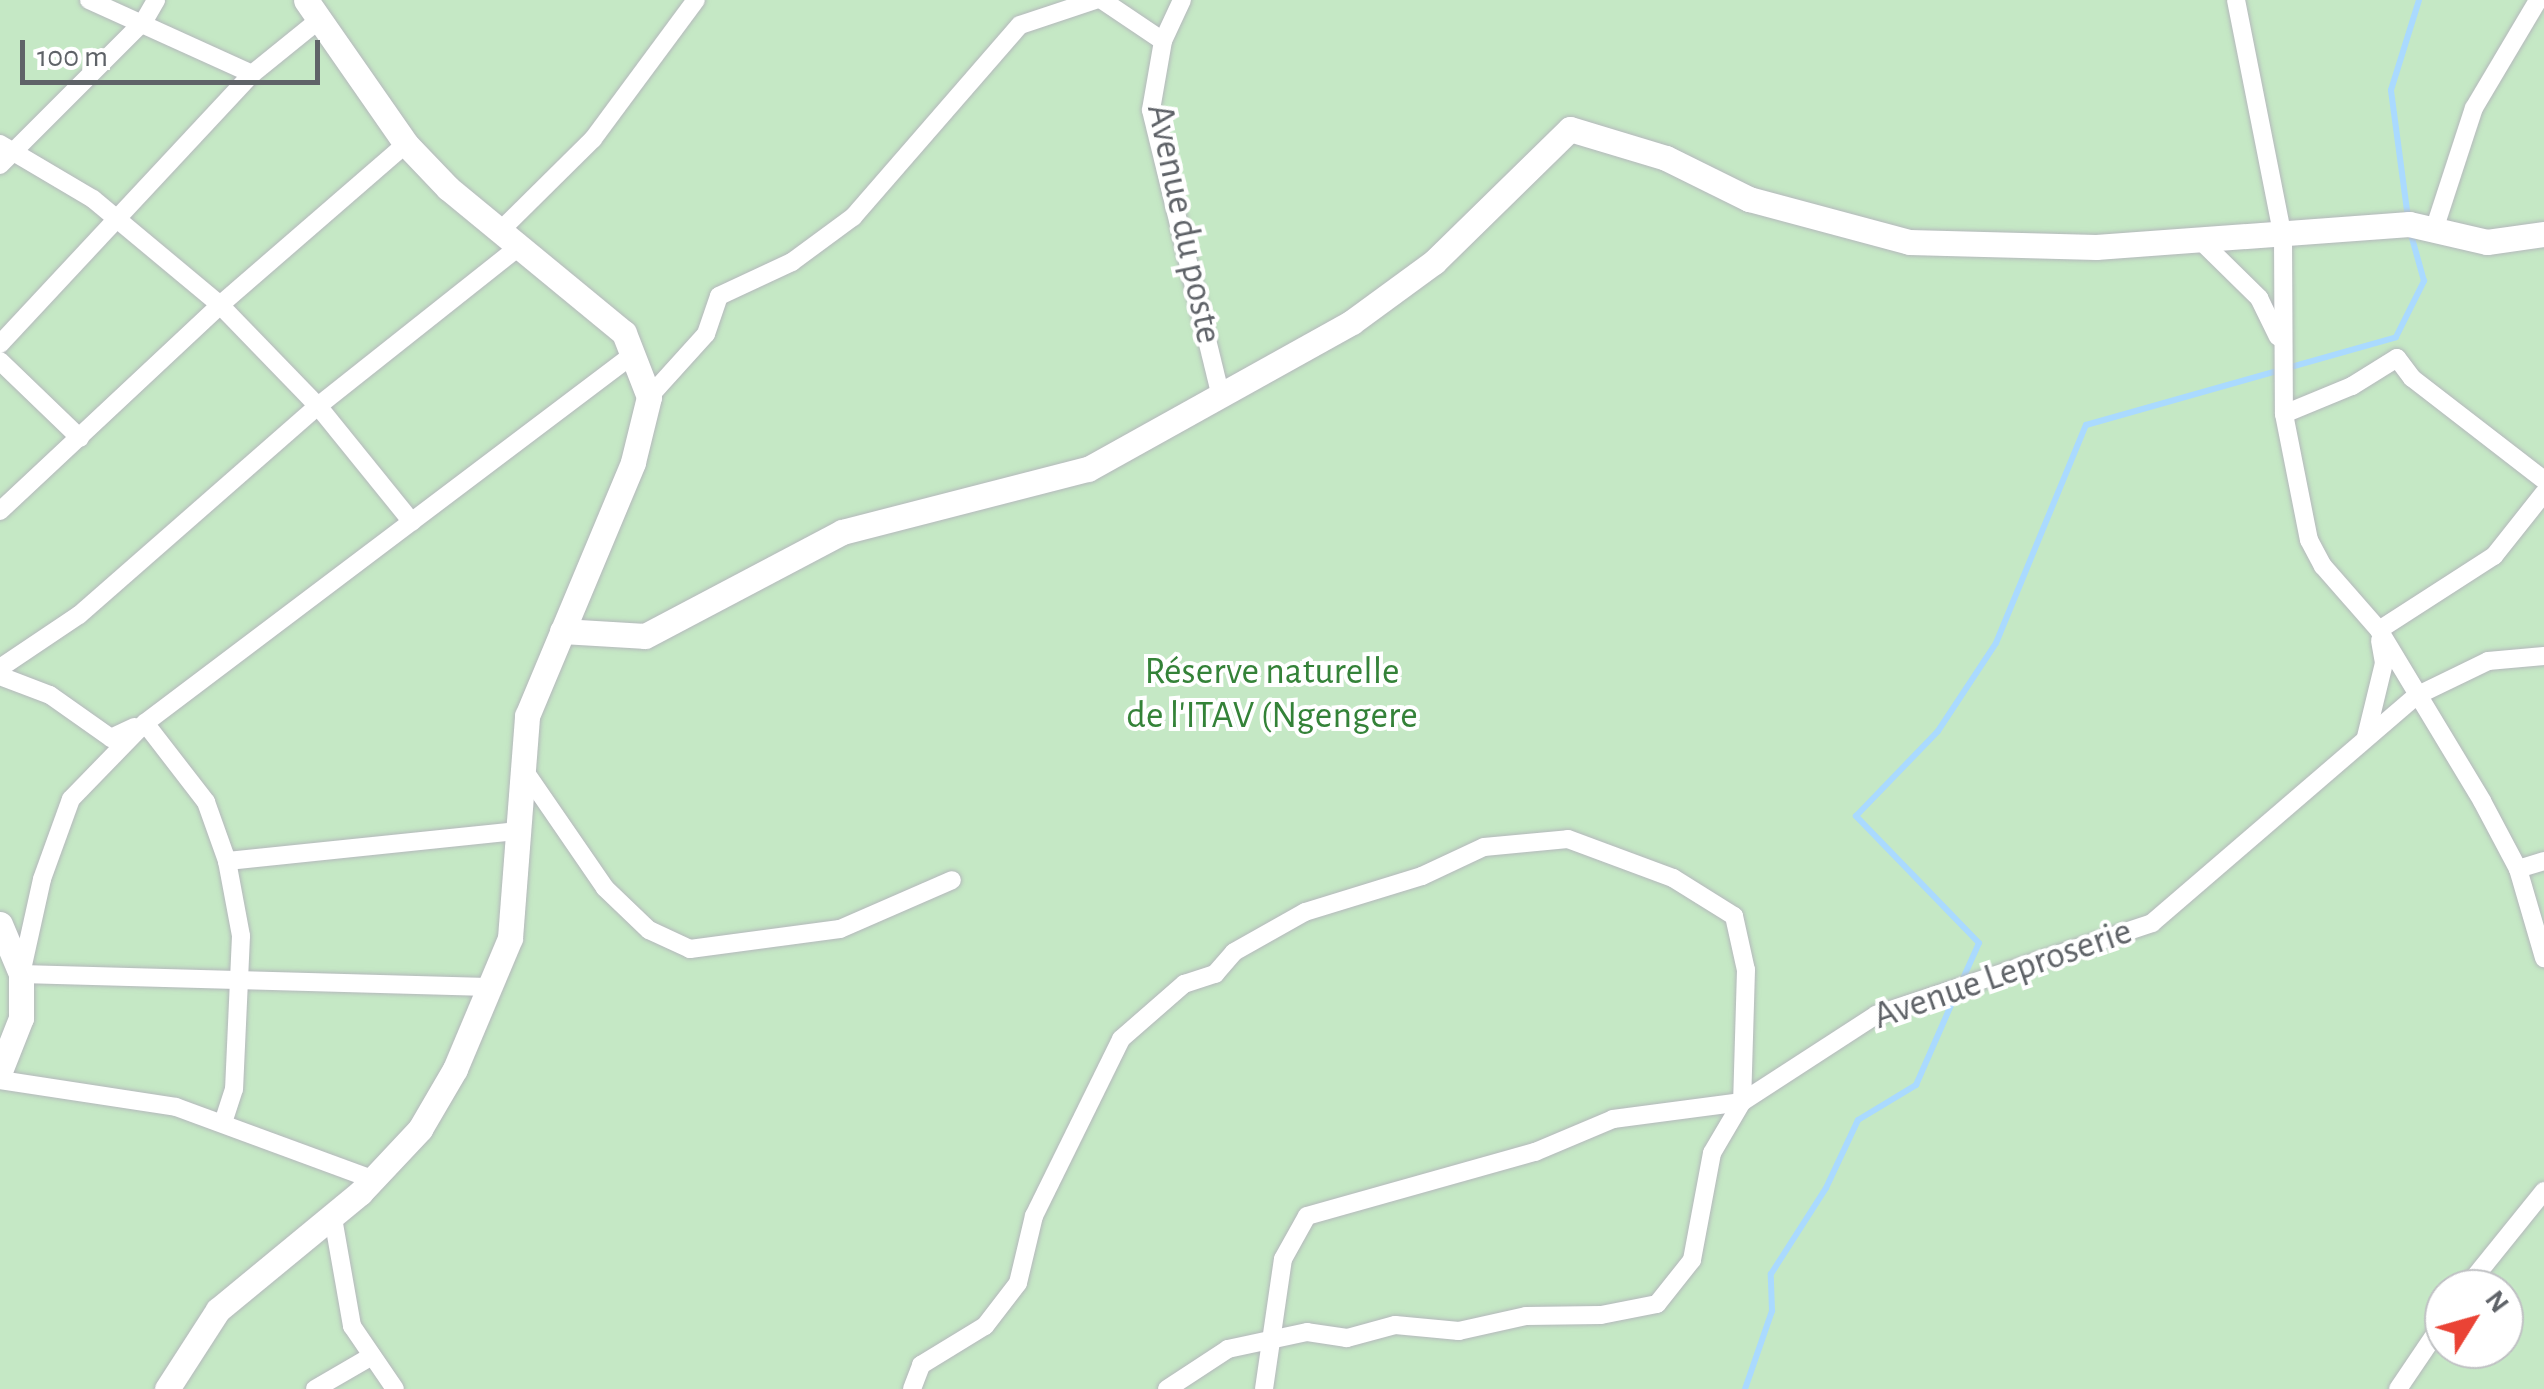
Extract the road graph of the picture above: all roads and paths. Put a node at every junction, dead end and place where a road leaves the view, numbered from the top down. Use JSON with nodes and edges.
{"nodes":[{"id":1,"x":89,"y":0,"type":"edge"},
{"id":2,"x":156,"y":0,"type":"edge"},
{"id":3,"x":696,"y":0,"type":"edge"},
{"id":4,"x":1099,"y":0,"type":"edge"},
{"id":5,"x":1182,"y":0,"type":"edge"},
{"id":6,"x":2236,"y":0,"type":"edge"},
{"id":7,"x":2538,"y":0,"type":"edge"},
{"id":8,"x":312,"y":10,"type":"edge"},
{"id":9,"x":144,"y":21,"type":"junction"},
{"id":10,"x":1163,"y":41,"type":"junction"},
{"id":11,"x":252,"y":74,"type":"junction"},
{"id":12,"x":406,"y":144,"type":"junction"},
{"id":13,"x":8,"y":148,"type":"edge"},
{"id":14,"x":0,"y":165,"type":"edge"},
{"id":15,"x":119,"y":222,"type":"junction"},
{"id":16,"x":2428,"y":226,"type":"junction"},
{"id":17,"x":2544,"y":234,"type":"edge"},
{"id":18,"x":2283,"y":236,"type":"junction"},
{"id":19,"x":512,"y":237,"type":"junction"},
{"id":20,"x":2198,"y":237,"type":"junction"},
{"id":21,"x":220,"y":305,"type":"junction"},
{"id":22,"x":2280,"y":343,"type":"junction"},
{"id":23,"x":0,"y":344,"type":"edge"},
{"id":24,"x":631,"y":356,"type":"junction"},
{"id":25,"x":0,"y":361,"type":"edge"},
{"id":26,"x":1220,"y":392,"type":"junction"},
{"id":27,"x":649,"y":397,"type":"junction"},
{"id":28,"x":318,"y":406,"type":"junction"},
{"id":29,"x":2285,"y":408,"type":"junction"},
{"id":30,"x":80,"y":438,"type":"junction"},
{"id":31,"x":2544,"y":480,"type":"edge"},
{"id":32,"x":2544,"y":493,"type":"edge"},
{"id":33,"x":0,"y":511,"type":"edge"},
{"id":34,"x":412,"y":522,"type":"junction"},
{"id":35,"x":2379,"y":630,"type":"junction"},
{"id":36,"x":562,"y":631,"type":"junction"},
{"id":37,"x":2544,"y":656,"type":"edge"},
{"id":38,"x":0,"y":668,"type":"edge"},
{"id":39,"x":0,"y":676,"type":"edge"},
{"id":40,"x":2416,"y":696,"type":"junction"},
{"id":41,"x":145,"y":723,"type":"junction"},
{"id":42,"x":2366,"y":737,"type":"junction"},
{"id":43,"x":524,"y":770,"type":"junction"},
{"id":44,"x":516,"y":832,"type":"junction"},
{"id":45,"x":227,"y":861,"type":"junction"},
{"id":46,"x":2544,"y":861,"type":"edge"},
{"id":47,"x":2518,"y":870,"type":"junction"},
{"id":48,"x":952,"y":880,"type":"dead end"},
{"id":49,"x":0,"y":924,"type":"edge"},
{"id":50,"x":2544,"y":958,"type":"edge"},
{"id":51,"x":21,"y":974,"type":"junction"},
{"id":52,"x":238,"y":982,"type":"junction"},
{"id":53,"x":488,"y":987,"type":"junction"},
{"id":54,"x":3,"y":1055,"type":"edge"},
{"id":55,"x":0,"y":1080,"type":"edge"},
{"id":56,"x":1742,"y":1102,"type":"junction"},
{"id":57,"x":223,"y":1122,"type":"junction"},
{"id":58,"x":372,"y":1179,"type":"junction"},
{"id":59,"x":2544,"y":1191,"type":"edge"},
{"id":60,"x":334,"y":1218,"type":"junction"},
{"id":61,"x":2481,"y":1269,"type":"edge"},
{"id":62,"x":1271,"y":1340,"type":"junction"},
{"id":63,"x":2424,"y":1351,"type":"edge"},
{"id":64,"x":372,"y":1356,"type":"junction"},
{"id":65,"x":167,"y":1389,"type":"edge"},
{"id":66,"x":314,"y":1389,"type":"edge"},
{"id":67,"x":395,"y":1389,"type":"edge"},
{"id":68,"x":912,"y":1389,"type":"edge"},
{"id":69,"x":1167,"y":1389,"type":"edge"},
{"id":70,"x":1264,"y":1389,"type":"edge"},
{"id":71,"x":2398,"y":1389,"type":"edge"}],
"edges":[{"from":1,"to":9,"type":"street"},
{"from":2,"to":9,"type":"street"},
{"from":3,"to":19,"type":"street"},
{"from":4,"to":10,"type":"street"},
{"from":4,"to":27,"type":"street"},
{"from":5,"to":10,"type":"street","name":"Avenue du poste"},
{"from":6,"to":18,"type":"street"},
{"from":7,"to":16,"type":"street"},
{"from":8,"to":11,"type":"street"},
{"from":8,"to":12,"type":"street"},
{"from":9,"to":11,"type":"street"},
{"from":9,"to":13,"type":"street"},
{"from":10,"to":26,"type":"street","name":"Avenue du poste"},
{"from":11,"to":15,"type":"street"},
{"from":12,"to":19,"type":"street"},
{"from":12,"to":21,"type":"street"},
{"from":13,"to":14,"type":"street"},
{"from":13,"to":15,"type":"street"},
{"from":15,"to":21,"type":"street"},
{"from":15,"to":23,"type":"street"},
{"from":16,"to":17,"type":"street"},
{"from":16,"to":18,"type":"street"},
{"from":18,"to":20,"type":"street"},
{"from":18,"to":22,"type":"street"},
{"from":19,"to":24,"type":"street"},
{"from":19,"to":28,"type":"street"},
{"from":20,"to":22,"type":"street"},
{"from":20,"to":26,"type":"street"},
{"from":21,"to":28,"type":"street"},
{"from":21,"to":30,"type":"street"},
{"from":22,"to":29,"type":"street"},
{"from":24,"to":27,"type":"street"},
{"from":24,"to":34,"type":"street"},
{"from":25,"to":30,"type":"street"},
{"from":26,"to":36,"type":"street"},
{"from":27,"to":36,"type":"street"},
{"from":28,"to":34,"type":"street"},
{"from":28,"to":38,"type":"street"},
{"from":29,"to":31,"type":"street"},
{"from":29,"to":35,"type":"street"},
{"from":30,"to":33,"type":"street"},
{"from":32,"to":35,"type":"street"},
{"from":34,"to":41,"type":"street"},
{"from":35,"to":40,"type":"street"},
{"from":35,"to":42,"type":"street"},
{"from":36,"to":43,"type":"street"},
{"from":37,"to":40,"type":"street","name":"Avenue Leproserie"},
{"from":39,"to":41,"type":"street"},
{"from":40,"to":42,"type":"street","name":"Avenue Leproserie"},
{"from":40,"to":47,"type":"street"},
{"from":41,"to":45,"type":"street"},
{"from":41,"to":51,"type":"street"},
{"from":42,"to":56,"type":"street","name":"Avenue Leproserie"},
{"from":43,"to":44,"type":"street"},
{"from":43,"to":48,"type":"street"},
{"from":44,"to":45,"type":"street"},
{"from":44,"to":53,"type":"street"},
{"from":45,"to":52,"type":"street"},
{"from":46,"to":47,"type":"street"},
{"from":47,"to":50,"type":"street"},
{"from":49,"to":51,"type":"street"},
{"from":51,"to":52,"type":"street"},
{"from":51,"to":54,"type":"street"},
{"from":52,"to":53,"type":"street"},
{"from":52,"to":57,"type":"street"},
{"from":53,"to":58,"type":"street"},
{"from":55,"to":57,"type":"street"},
{"from":56,"to":62,"type":"street","name":"Avenue Leproserie"},
{"from":56,"to":62,"type":"street"},
{"from":56,"to":68,"type":"street"},
{"from":57,"to":58,"type":"street"},
{"from":58,"to":60,"type":"street"},
{"from":59,"to":61,"type":"street"},
{"from":60,"to":64,"type":"street"},
{"from":60,"to":65,"type":"street"},
{"from":62,"to":69,"type":"street"},
{"from":62,"to":70,"type":"street","name":"Avenue Leproserie"},
{"from":63,"to":71,"type":"street"},
{"from":64,"to":66,"type":"street"},
{"from":64,"to":67,"type":"street"}]}
